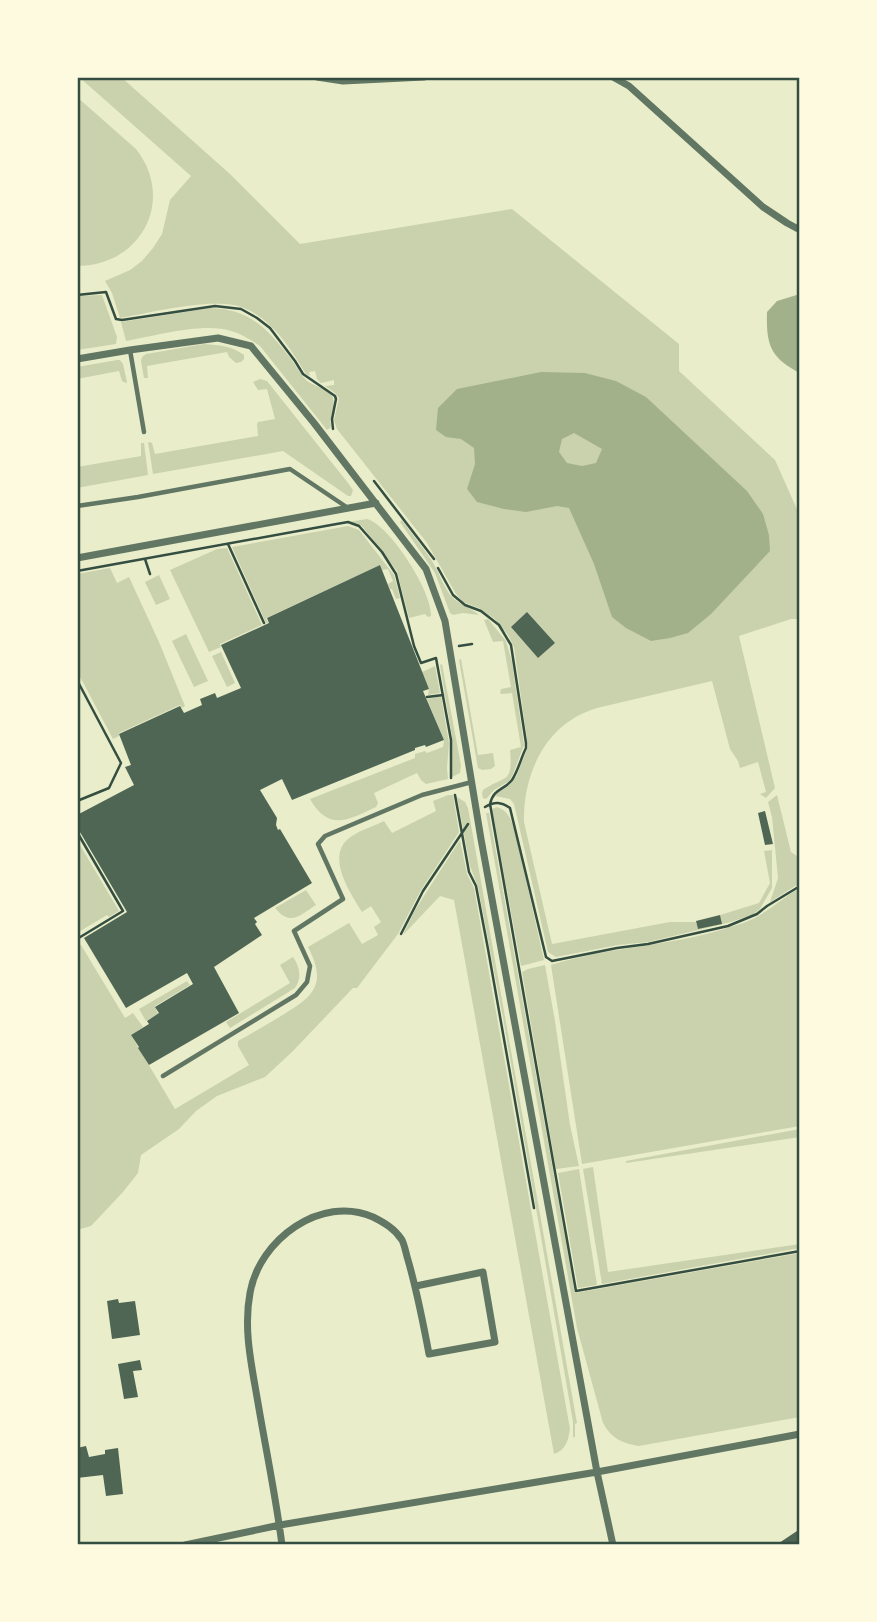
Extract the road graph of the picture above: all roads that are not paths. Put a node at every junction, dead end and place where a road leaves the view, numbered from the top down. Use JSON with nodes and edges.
{"nodes":[{"id":1,"x":317,"y":77,"type":"edge"},
{"id":2,"x":424,"y":77,"type":"edge"},
{"id":3,"x":613,"y":77,"type":"edge"},
{"id":4,"x":800,"y":230,"type":"edge"},
{"id":5,"x":130,"y":350,"type":"junction"},
{"id":6,"x":77,"y":359,"type":"edge"},
{"id":7,"x":144,"y":432,"type":"dead end"},
{"id":8,"x":376,"y":503,"type":"junction"},
{"id":9,"x":77,"y":506,"type":"edge"},
{"id":10,"x":348,"y":508,"type":"junction"},
{"id":11,"x":77,"y":558,"type":"edge"},
{"id":12,"x":471,"y":782,"type":"junction"},
{"id":13,"x":163,"y":1076,"type":"dead end"},
{"id":14,"x":416,"y":1286,"type":"junction"},
{"id":15,"x":800,"y":1434,"type":"edge"},
{"id":16,"x":597,"y":1472,"type":"junction"},
{"id":17,"x":279,"y":1525,"type":"junction"},
{"id":18,"x":185,"y":1545,"type":"edge"},
{"id":19,"x":282,"y":1545,"type":"edge"},
{"id":20,"x":613,"y":1545,"type":"edge"}],
"edges":[{"from":1,"to":2,"type":"street"},
{"from":3,"to":4,"type":"street"},
{"from":5,"to":6,"type":"street"},
{"from":5,"to":7,"type":"lane"},
{"from":5,"to":8,"type":"street"},
{"from":8,"to":10,"type":"street"},
{"from":8,"to":12,"type":"street"},
{"from":9,"to":10,"type":"lane"},
{"from":10,"to":11,"type":"street"},
{"from":12,"to":13,"type":"lane"},
{"from":12,"to":16,"type":"street"},
{"from":14,"to":14,"type":"street"},
{"from":14,"to":17,"type":"street"},
{"from":15,"to":16,"type":"street"},
{"from":16,"to":17,"type":"street"},
{"from":16,"to":20,"type":"street"},
{"from":17,"to":18,"type":"street"},
{"from":17,"to":19,"type":"street"}]}
